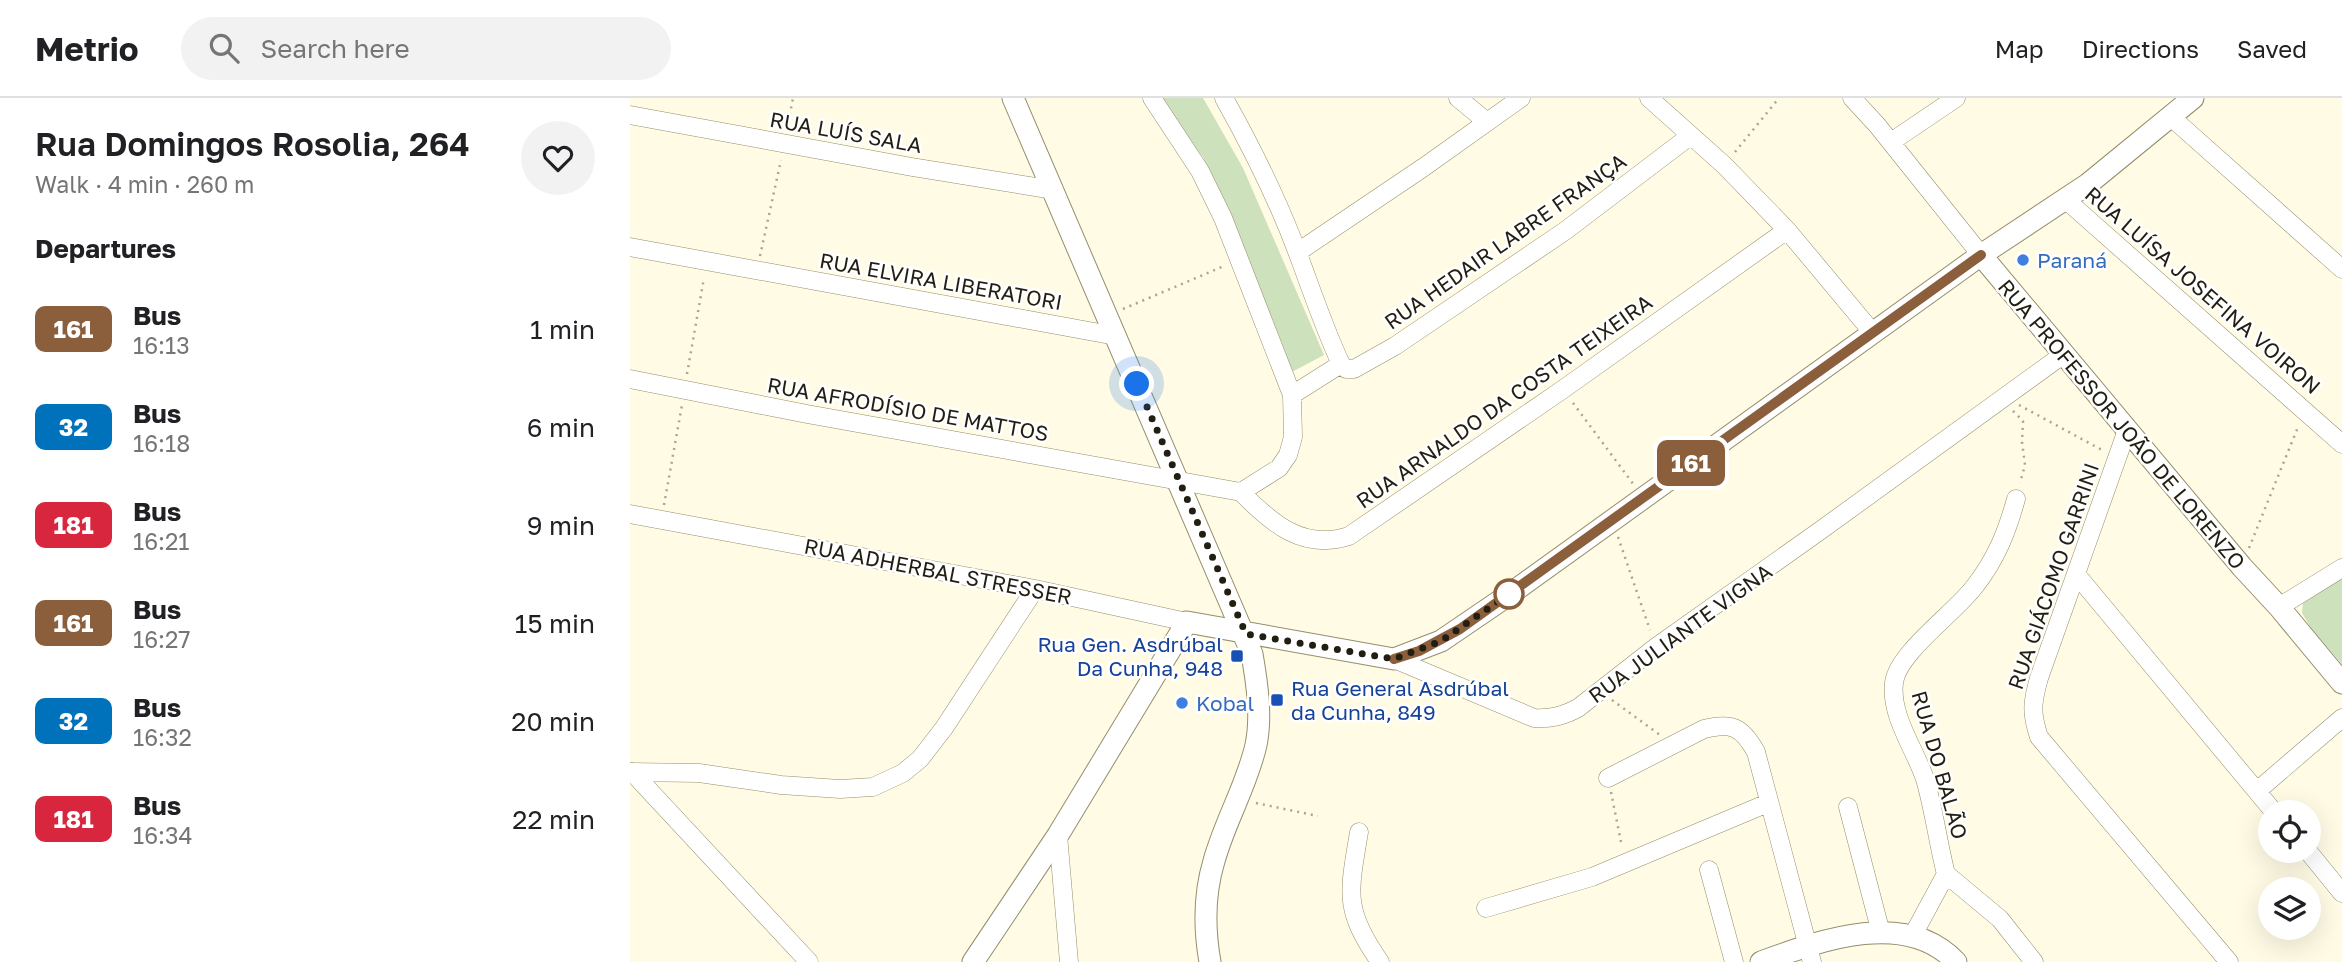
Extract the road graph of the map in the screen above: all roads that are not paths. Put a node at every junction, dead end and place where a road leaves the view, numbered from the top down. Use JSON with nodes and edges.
{"nodes":[{"id":1,"x":1013,"y":98,"type":"edge"},
{"id":2,"x":1152,"y":98,"type":"edge"},
{"id":3,"x":1224,"y":98,"type":"edge"},
{"id":4,"x":1458,"y":98,"type":"edge"},
{"id":5,"x":1521,"y":98,"type":"edge"},
{"id":6,"x":1649,"y":98,"type":"edge"},
{"id":7,"x":1852,"y":98,"type":"edge"},
{"id":8,"x":1956,"y":98,"type":"edge"},
{"id":9,"x":2193,"y":98,"type":"edge"},
{"id":10,"x":630,"y":115,"type":"edge"},
{"id":11,"x":2171,"y":117,"type":"junction"},
{"id":12,"x":1487,"y":122,"type":"junction"},
{"id":13,"x":1690,"y":136,"type":"junction"},
{"id":14,"x":1891,"y":142,"type":"junction"},
{"id":15,"x":1054,"y":190,"type":"junction"},
{"id":16,"x":2065,"y":199,"type":"junction"},
{"id":17,"x":1787,"y":230,"type":"junction"},
{"id":18,"x":630,"y":247,"type":"edge"},
{"id":19,"x":1298,"y":252,"type":"junction"},
{"id":20,"x":1981,"y":255,"type":"junction"},
{"id":21,"x":2342,"y":269,"type":"edge"},
{"id":22,"x":1872,"y":332,"type":"junction"},
{"id":23,"x":1116,"y":336,"type":"junction"},
{"id":24,"x":2064,"y":354,"type":"junction"},
{"id":25,"x":1341,"y":364,"type":"junction"},
{"id":26,"x":630,"y":379,"type":"edge"},
{"id":27,"x":1292,"y":395,"type":"junction"},
{"id":28,"x":2127,"y":430,"type":"junction"},
{"id":29,"x":2342,"y":444,"type":"edge"},
{"id":30,"x":1179,"y":482,"type":"junction"},
{"id":31,"x":1241,"y":492,"type":"junction"},
{"id":32,"x":2016,"y":499,"type":"road end"},
{"id":33,"x":630,"y":514,"type":"edge"},
{"id":34,"x":2342,"y":568,"type":"edge"},
{"id":35,"x":2076,"y":574,"type":"junction"},
{"id":36,"x":1035,"y":589,"type":"junction"},
{"id":37,"x":2279,"y":607,"type":"junction"},
{"id":38,"x":1187,"y":622,"type":"junction"},
{"id":39,"x":1246,"y":634,"type":"junction"},
{"id":40,"x":1394,"y":659,"type":"junction"},
{"id":41,"x":2342,"y":683,"type":"edge"},
{"id":42,"x":2342,"y":718,"type":"edge"},
{"id":43,"x":631,"y":772,"type":"edge"},
{"id":44,"x":1608,"y":778,"type":"road end"},
{"id":45,"x":2257,"y":791,"type":"junction"},
{"id":46,"x":2264,"y":800,"type":"edge"},
{"id":47,"x":1768,"y":803,"type":"junction"},
{"id":48,"x":1848,"y":807,"type":"dead end"},
{"id":49,"x":1359,"y":832,"type":"dead end"},
{"id":50,"x":1058,"y":835,"type":"junction"},
{"id":51,"x":2318,"y":863,"type":"edge"},
{"id":52,"x":1709,"y":870,"type":"dead end"},
{"id":53,"x":1946,"y":874,"type":"junction"},
{"id":54,"x":2342,"y":893,"type":"edge"},
{"id":55,"x":1486,"y":908,"type":"dead end"},
{"id":56,"x":1881,"y":933,"type":"junction"},
{"id":57,"x":1913,"y":935,"type":"junction"},
{"id":58,"x":1809,"y":954,"type":"edge"},
{"id":59,"x":809,"y":962,"type":"edge"},
{"id":60,"x":973,"y":962,"type":"edge"},
{"id":61,"x":1069,"y":962,"type":"edge"},
{"id":62,"x":1210,"y":962,"type":"edge"},
{"id":63,"x":1380,"y":962,"type":"edge"},
{"id":64,"x":1734,"y":962,"type":"edge"},
{"id":65,"x":1760,"y":962,"type":"edge"},
{"id":66,"x":1956,"y":962,"type":"edge"},
{"id":67,"x":2034,"y":962,"type":"edge"},
{"id":68,"x":2229,"y":962,"type":"edge"}],
"edges":[{"from":1,"to":15,"type":"street"},
{"from":2,"to":27,"type":"street"},
{"from":3,"to":19,"type":"street"},
{"from":4,"to":12,"type":"street"},
{"from":5,"to":12,"type":"street"},
{"from":6,"to":13,"type":"street"},
{"from":7,"to":14,"type":"street","name":"RUA PROFESSOR JOÃO DE LORENZO"},
{"from":8,"to":14,"type":"street"},
{"from":9,"to":11,"type":"street"},
{"from":10,"to":15,"type":"street","name":"RUA LUÍS SALA"},
{"from":11,"to":16,"type":"street"},
{"from":11,"to":21,"type":"street"},
{"from":12,"to":19,"type":"street"},
{"from":13,"to":17,"type":"street"},
{"from":13,"to":25,"type":"street","name":"RUA HEDAIR LABRE FRANÇA"},
{"from":14,"to":20,"type":"street","name":"RUA PROFESSOR JOÃO DE LORENZO"},
{"from":15,"to":23,"type":"street"},
{"from":16,"to":20,"type":"street"},
{"from":16,"to":29,"type":"street","name":"RUA LUÍSA JOSEFINA VOIRON"},
{"from":17,"to":22,"type":"street"},
{"from":17,"to":31,"type":"street","name":"RUA ARNALDO DA COSTA TEIXEIRA"},
{"from":18,"to":23,"type":"street","name":"RUA ELVIRA LIBERATORI"},
{"from":19,"to":25,"type":"street"},
{"from":20,"to":22,"type":"street"},
{"from":20,"to":24,"type":"street","name":"RUA PROFESSOR JOÃO DE LORENZO"},
{"from":22,"to":40,"type":"street"},
{"from":23,"to":30,"type":"street"},
{"from":24,"to":28,"type":"street","name":"RUA PROFESSOR JOÃO DE LORENZO"},
{"from":24,"to":40,"type":"street","name":"RUA JULIANTE VIGNA"},
{"from":25,"to":27,"type":"street"},
{"from":26,"to":30,"type":"street","name":"RUA AFRODÍSIO DE MATTOS"},
{"from":27,"to":31,"type":"street"},
{"from":28,"to":35,"type":"street","name":"RUA GIÁCOMO GARRINI"},
{"from":28,"to":37,"type":"street","name":"RUA PROFESSOR JOÃO DE LORENZO"},
{"from":30,"to":31,"type":"street","name":"RUA AFRODÍSIO DE MATTOS"},
{"from":30,"to":39,"type":"street"},
{"from":32,"to":53,"type":"street","name":"RUA DO BALÃO"},
{"from":33,"to":36,"type":"street","name":"RUA ADHERBAL STRESSER"},
{"from":34,"to":37,"type":"street"},
{"from":35,"to":45,"type":"street"},
{"from":35,"to":68,"type":"street","name":"RUA GIÁCOMO GARRINI"},
{"from":36,"to":38,"type":"street","name":"RUA ADHERBAL STRESSER"},
{"from":36,"to":43,"type":"street"},
{"from":37,"to":41,"type":"street","name":"RUA PROFESSOR JOÃO DE LORENZO"},
{"from":38,"to":39,"type":"street","name":"RUA ADHERBAL STRESSER"},
{"from":38,"to":50,"type":"street"},
{"from":39,"to":40,"type":"street","name":"RUA JULIANTE VIGNA"},
{"from":39,"to":62,"type":"street"},
{"from":42,"to":45,"type":"street"},
{"from":43,"to":59,"type":"street"},
{"from":44,"to":47,"type":"street"},
{"from":45,"to":46,"type":"street"},
{"from":47,"to":55,"type":"street"},
{"from":47,"to":58,"type":"street"},
{"from":48,"to":56,"type":"street"},
{"from":49,"to":63,"type":"street"},
{"from":50,"to":60,"type":"street"},
{"from":50,"to":61,"type":"street"},
{"from":51,"to":54,"type":"street"},
{"from":52,"to":64,"type":"street"},
{"from":53,"to":57,"type":"street"},
{"from":53,"to":67,"type":"street"},
{"from":56,"to":57,"type":"street"},
{"from":56,"to":58,"type":"street"},
{"from":57,"to":66,"type":"street"},
{"from":58,"to":65,"type":"street"}]}
